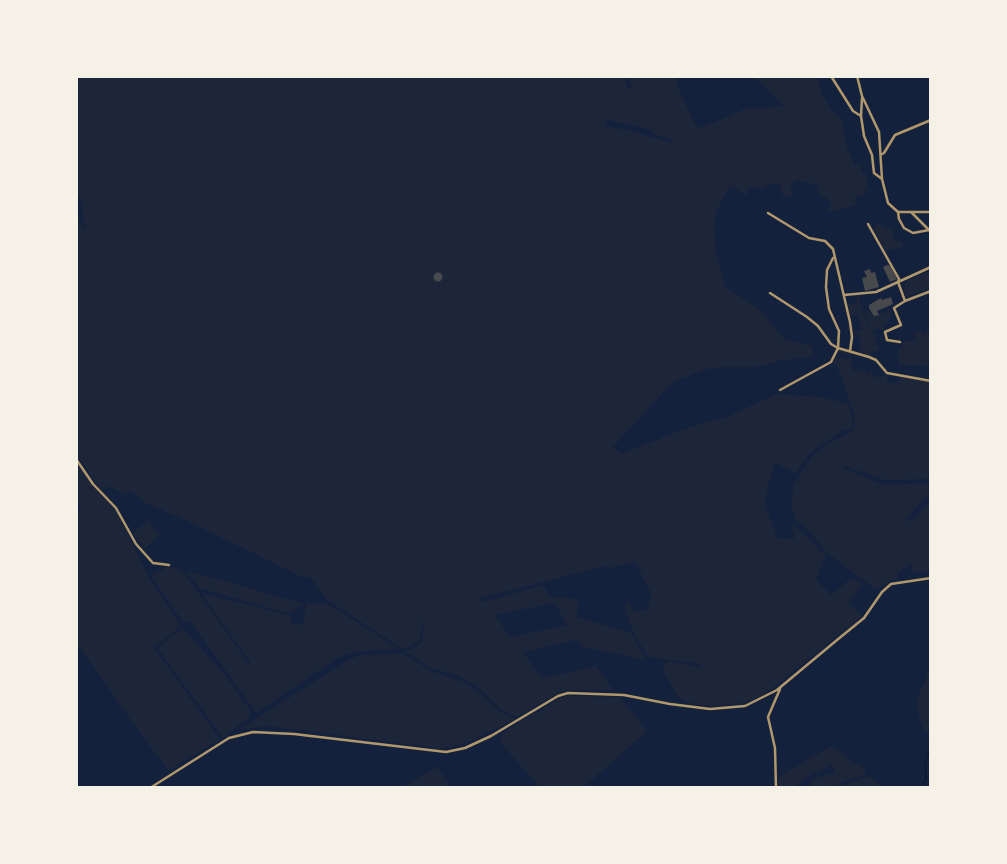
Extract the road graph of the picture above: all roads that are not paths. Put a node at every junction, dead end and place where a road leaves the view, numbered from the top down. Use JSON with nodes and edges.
{"nodes":[{"id":1,"x":831,"y":76,"type":"edge"},
{"id":2,"x":857,"y":76,"type":"edge"},
{"id":3,"x":862,"y":96,"type":"junction"},
{"id":4,"x":861,"y":116,"type":"junction"},
{"id":5,"x":931,"y":120,"type":"edge"},
{"id":6,"x":882,"y":154,"type":"junction"},
{"id":7,"x":882,"y":179,"type":"junction"},
{"id":8,"x":898,"y":212,"type":"junction"},
{"id":9,"x":911,"y":212,"type":"junction"},
{"id":10,"x":931,"y":212,"type":"edge"},
{"id":11,"x":768,"y":213,"type":"dead end"},
{"id":12,"x":868,"y":224,"type":"dead end"},
{"id":13,"x":930,"y":231,"type":"edge"},
{"id":14,"x":931,"y":240,"type":"edge"},
{"id":15,"x":931,"y":245,"type":"edge"},
{"id":16,"x":833,"y":258,"type":"junction"},
{"id":17,"x":931,"y":267,"type":"edge"},
{"id":18,"x":898,"y":282,"type":"junction"},
{"id":19,"x":931,"y":291,"type":"edge"},
{"id":20,"x":770,"y":294,"type":"dead end"},
{"id":21,"x":844,"y":295,"type":"junction"},
{"id":22,"x":905,"y":301,"type":"junction"},
{"id":23,"x":900,"y":342,"type":"dead end"},
{"id":24,"x":838,"y":348,"type":"junction"},
{"id":25,"x":850,"y":351,"type":"junction"},
{"id":26,"x":931,"y":380,"type":"edge"},
{"id":27,"x":780,"y":390,"type":"dead end"},
{"id":28,"x":76,"y":459,"type":"edge"},
{"id":29,"x":169,"y":565,"type":"dead end"},
{"id":30,"x":931,"y":578,"type":"edge"},
{"id":31,"x":781,"y":687,"type":"junction"},
{"id":32,"x":150,"y":788,"type":"edge"},
{"id":33,"x":776,"y":788,"type":"edge"}],
"edges":[{"from":1,"to":4,"type":"street"},
{"from":2,"to":3,"type":"street"},
{"from":3,"to":4,"type":"street"},
{"from":3,"to":6,"type":"street"},
{"from":4,"to":7,"type":"street"},
{"from":5,"to":6,"type":"street"},
{"from":6,"to":7,"type":"street"},
{"from":7,"to":8,"type":"street"},
{"from":8,"to":9,"type":"street"},
{"from":8,"to":13,"type":"street"},
{"from":9,"to":10,"type":"street"},
{"from":9,"to":13,"type":"street"},
{"from":11,"to":16,"type":"street"},
{"from":12,"to":18,"type":"street"},
{"from":14,"to":15,"type":"street"},
{"from":16,"to":21,"type":"street"},
{"from":16,"to":24,"type":"street"},
{"from":17,"to":18,"type":"street"},
{"from":18,"to":21,"type":"street"},
{"from":18,"to":22,"type":"street"},
{"from":19,"to":22,"type":"street"},
{"from":20,"to":24,"type":"street"},
{"from":21,"to":25,"type":"street"},
{"from":22,"to":23,"type":"street"},
{"from":24,"to":25,"type":"street"},
{"from":24,"to":27,"type":"street"},
{"from":25,"to":26,"type":"street"},
{"from":28,"to":29,"type":"street"},
{"from":30,"to":31,"type":"street"},
{"from":31,"to":32,"type":"street"},
{"from":31,"to":33,"type":"street"}]}
